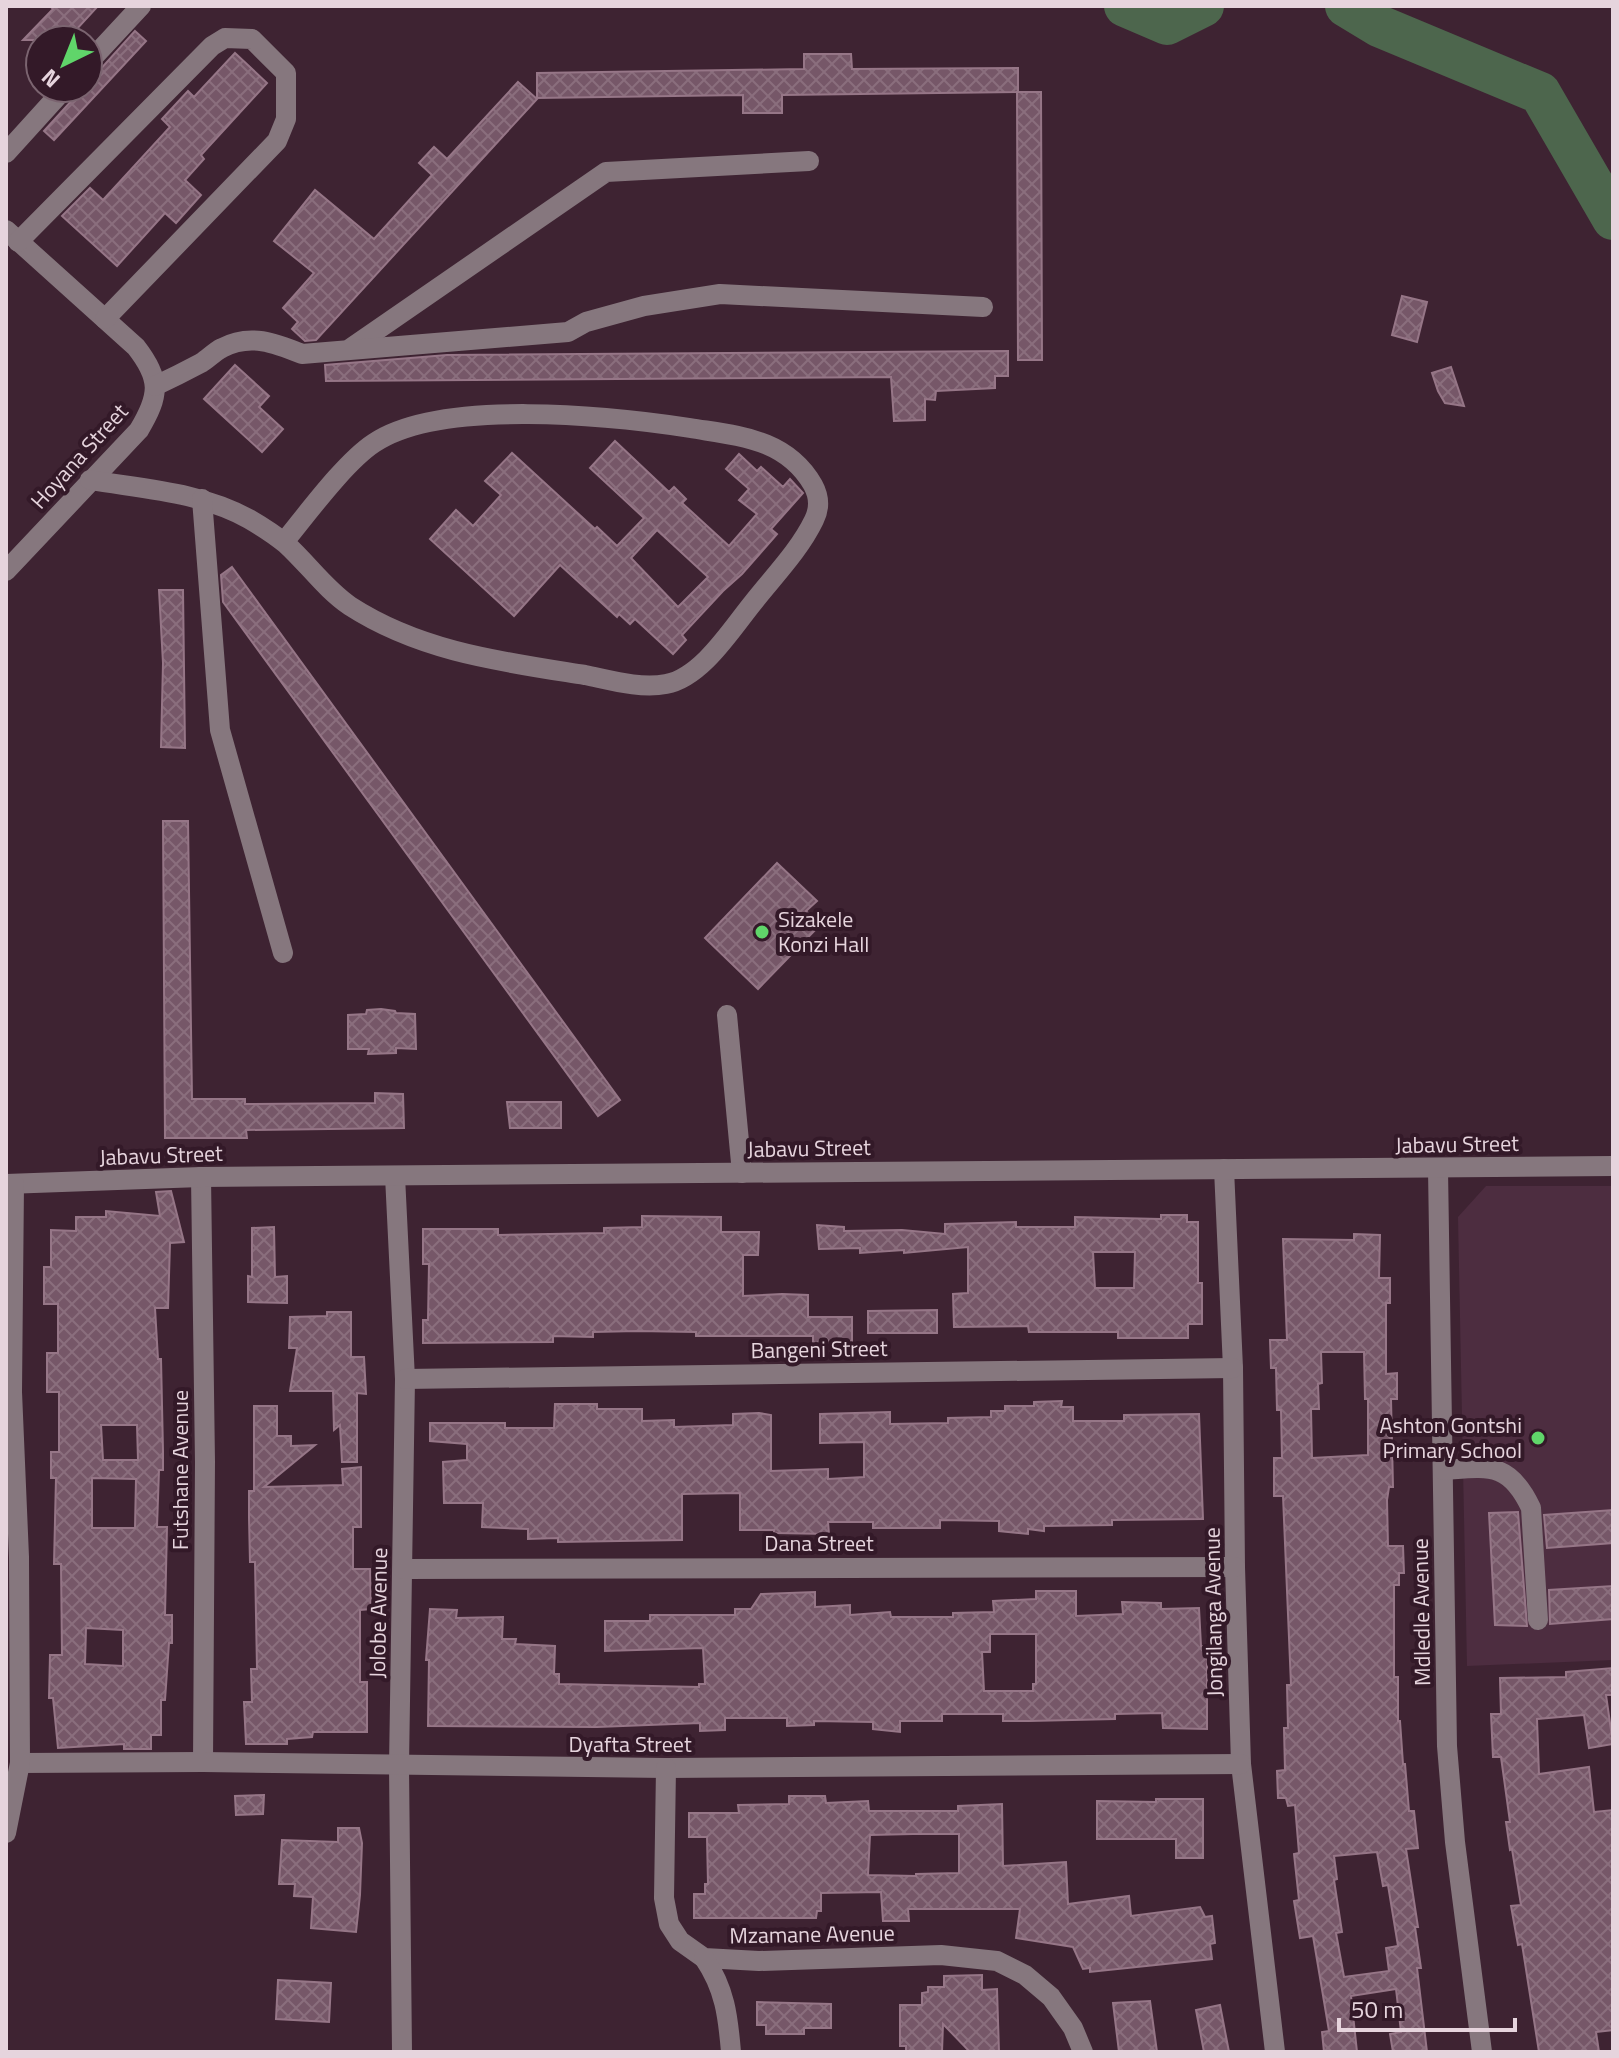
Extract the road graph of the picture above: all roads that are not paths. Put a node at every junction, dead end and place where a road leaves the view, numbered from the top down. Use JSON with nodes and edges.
{"nodes":[{"id":1,"x":141,"y":6,"type":"edge"},
{"id":2,"x":104,"y":46,"type":"edge"},
{"id":3,"x":50,"y":104,"type":"edge"},
{"id":4,"x":6,"y":153,"type":"edge"},
{"id":5,"x":809,"y":161,"type":"dead end"},
{"id":6,"x":12,"y":236,"type":"edge"},
{"id":7,"x":983,"y":307,"type":"dead end"},
{"id":8,"x":105,"y":319,"type":"junction"},
{"id":9,"x":347,"y":350,"type":"junction"},
{"id":10,"x":155,"y":386,"type":"junction"},
{"id":11,"x":90,"y":480,"type":"junction"},
{"id":12,"x":202,"y":499,"type":"junction"},
{"id":13,"x":284,"y":542,"type":"junction"},
{"id":14,"x":6,"y":571,"type":"edge"},
{"id":15,"x":283,"y":953,"type":"dead end"},
{"id":16,"x":727,"y":1015,"type":"dead end"},
{"id":17,"x":1613,"y":1166,"type":"edge"},
{"id":18,"x":1224,"y":1169,"type":"junction"},
{"id":19,"x":1438,"y":1169,"type":"junction"},
{"id":20,"x":742,"y":1173,"type":"junction"},
{"id":21,"x":395,"y":1176,"type":"junction"},
{"id":22,"x":201,"y":1177,"type":"junction"},
{"id":23,"x":10,"y":1184,"type":"edge"},
{"id":24,"x":1233,"y":1368,"type":"junction"},
{"id":25,"x":405,"y":1379,"type":"junction"},
{"id":26,"x":9,"y":1392,"type":"edge"},
{"id":27,"x":1443,"y":1470,"type":"junction"},
{"id":28,"x":1235,"y":1567,"type":"junction"},
{"id":29,"x":403,"y":1569,"type":"junction"},
{"id":30,"x":1538,"y":1620,"type":"dead end"},
{"id":31,"x":203,"y":1762,"type":"junction"},
{"id":32,"x":20,"y":1763,"type":"junction"},
{"id":33,"x":1241,"y":1764,"type":"junction"},
{"id":34,"x":399,"y":1766,"type":"junction"},
{"id":35,"x":666,"y":1768,"type":"junction"},
{"id":36,"x":6,"y":1833,"type":"edge"},
{"id":37,"x":704,"y":1958,"type":"junction"},
{"id":38,"x":402,"y":2052,"type":"edge"},
{"id":39,"x":731,"y":2052,"type":"edge"},
{"id":40,"x":1083,"y":2052,"type":"edge"},
{"id":41,"x":1275,"y":2052,"type":"edge"},
{"id":42,"x":1482,"y":2052,"type":"edge"}],
"edges":[{"from":1,"to":2,"type":"street"},
{"from":3,"to":4,"type":"street"},
{"from":5,"to":9,"type":"street"},
{"from":6,"to":8,"type":"street"},
{"from":6,"to":8,"type":"street"},
{"from":7,"to":9,"type":"street"},
{"from":8,"to":10,"type":"street"},
{"from":9,"to":10,"type":"street"},
{"from":10,"to":11,"type":"street","name":"Hoyana Street"},
{"from":11,"to":12,"type":"street"},
{"from":11,"to":14,"type":"street","name":"Hoyana Street"},
{"from":12,"to":13,"type":"street"},
{"from":12,"to":15,"type":"street"},
{"from":13,"to":13,"type":"street"},
{"from":16,"to":20,"type":"street"},
{"from":17,"to":19,"type":"street","name":"Jabavu Street"},
{"from":18,"to":19,"type":"street","name":"Jabavu Street"},
{"from":18,"to":20,"type":"street","name":"Jabavu Street"},
{"from":18,"to":24,"type":"street","name":"Jongilanga Avenue"},
{"from":19,"to":27,"type":"street","name":"Mdledle Avenue"},
{"from":20,"to":21,"type":"street","name":"Jabavu Street"},
{"from":21,"to":22,"type":"street","name":"Jabavu Street"},
{"from":21,"to":25,"type":"street","name":"Jolobe Avenue"},
{"from":22,"to":23,"type":"street","name":"Jabavu Street"},
{"from":22,"to":31,"type":"street","name":"Futshane Avenue"},
{"from":23,"to":26,"type":"street"},
{"from":24,"to":25,"type":"street","name":"Bangeni Street"},
{"from":24,"to":28,"type":"street","name":"Jongilanga Avenue"},
{"from":25,"to":29,"type":"street","name":"Jolobe Avenue"},
{"from":26,"to":32,"type":"street"},
{"from":27,"to":30,"type":"street"},
{"from":27,"to":42,"type":"street","name":"Mdledle Avenue"},
{"from":28,"to":29,"type":"street","name":"Dana Street"},
{"from":28,"to":33,"type":"street","name":"Jongilanga Avenue"},
{"from":29,"to":34,"type":"street","name":"Jolobe Avenue"},
{"from":31,"to":32,"type":"street","name":"Dyafta Street"},
{"from":31,"to":34,"type":"street","name":"Dyafta Street"},
{"from":32,"to":36,"type":"street"},
{"from":33,"to":35,"type":"street","name":"Dyafta Street"},
{"from":33,"to":41,"type":"street","name":"Jongilanga Avenue"},
{"from":34,"to":35,"type":"street","name":"Dyafta Street"},
{"from":34,"to":38,"type":"street","name":"Jolobe Avenue"},
{"from":35,"to":37,"type":"street","name":"Mzamane Avenue"},
{"from":37,"to":39,"type":"street"},
{"from":37,"to":40,"type":"street","name":"Mzamane Avenue"}]}
